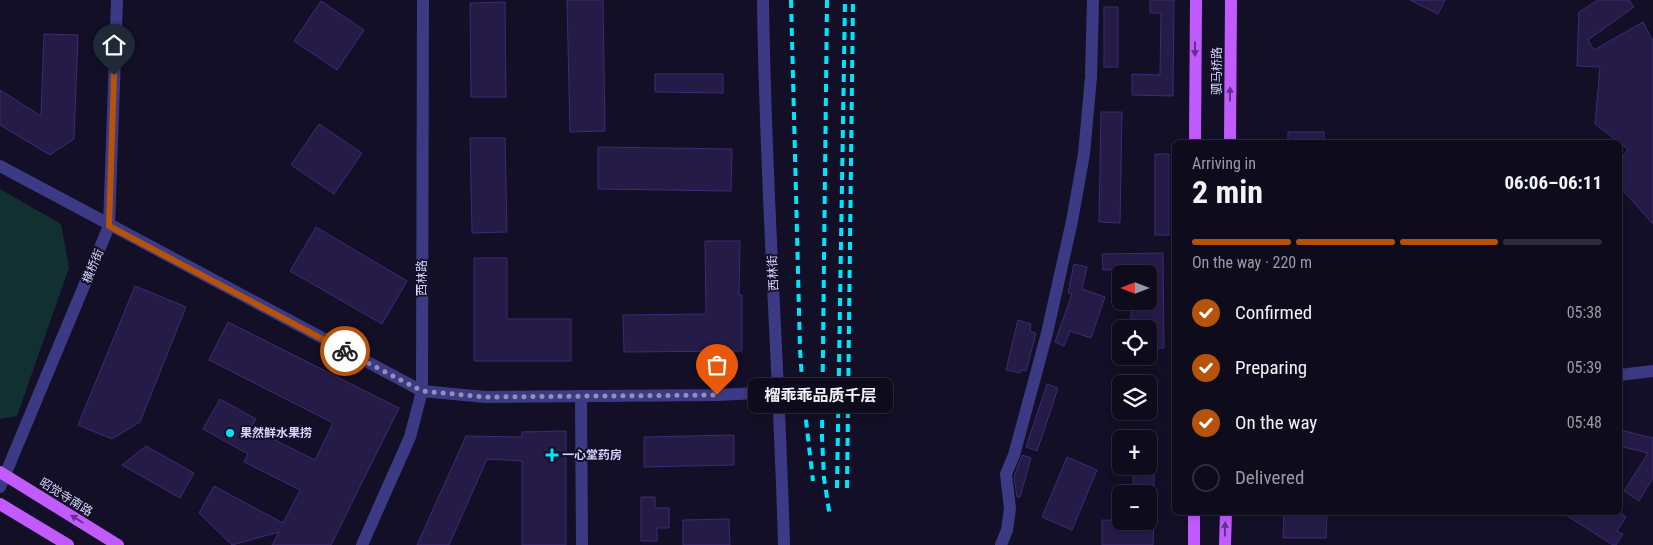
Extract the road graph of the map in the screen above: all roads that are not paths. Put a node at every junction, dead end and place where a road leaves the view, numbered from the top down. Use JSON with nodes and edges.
{"nodes":[{"id":1,"x":117,"y":0,"type":"edge"},
{"id":2,"x":423,"y":0,"type":"edge"},
{"id":3,"x":763,"y":0,"type":"edge"},
{"id":4,"x":1093,"y":0,"type":"edge"},
{"id":5,"x":1196,"y":0,"type":"edge"},
{"id":6,"x":1231,"y":0,"type":"edge"},
{"id":7,"x":1195,"y":140,"type":"edge"},
{"id":8,"x":1230,"y":140,"type":"edge"},
{"id":9,"x":0,"y":166,"type":"edge"},
{"id":10,"x":109,"y":226,"type":"junction"},
{"id":11,"x":1653,"y":371,"type":"edge"},
{"id":12,"x":1622,"y":375,"type":"edge"},
{"id":13,"x":422,"y":391,"type":"junction"},
{"id":14,"x":778,"y":392,"type":"junction"},
{"id":15,"x":581,"y":396,"type":"junction"},
{"id":16,"x":3,"y":473,"type":"edge"},
{"id":17,"x":0,"y":487,"type":"edge"},
{"id":18,"x":0,"y":504,"type":"edge"},
{"id":19,"x":1194,"y":515,"type":"edge"},
{"id":20,"x":1226,"y":515,"type":"edge"},
{"id":21,"x":68,"y":545,"type":"edge"},
{"id":22,"x":118,"y":545,"type":"edge"},
{"id":23,"x":362,"y":545,"type":"edge"},
{"id":24,"x":582,"y":545,"type":"edge"},
{"id":25,"x":784,"y":545,"type":"edge"},
{"id":26,"x":1000,"y":545,"type":"edge"},
{"id":27,"x":1194,"y":545,"type":"edge"},
{"id":28,"x":1225,"y":545,"type":"edge"}],
"edges":[{"from":1,"to":10,"type":"street","name":"横桥街"},
{"from":2,"to":13,"type":"street","name":"西林路"},
{"from":3,"to":14,"type":"street","name":"西林街"},
{"from":4,"to":26,"type":"street"},
{"from":5,"to":7,"type":"main road","name":"驷马桥路","one_way":true},
{"from":8,"to":6,"type":"main road","name":"驷马桥路","one_way":true},
{"from":9,"to":10,"type":"street"},
{"from":10,"to":13,"type":"street"},
{"from":10,"to":16,"type":"street","name":"横桥街"},
{"from":11,"to":12,"type":"street"},
{"from":13,"to":15,"type":"street"},
{"from":13,"to":23,"type":"street","name":"西林路"},
{"from":14,"to":15,"type":"street"},
{"from":14,"to":25,"type":"street","name":"西林街"},
{"from":15,"to":24,"type":"street"},
{"from":16,"to":17,"type":"street","name":"横桥街"},
{"from":22,"to":16,"type":"main road","name":"昭觉寺南路","one_way":true},
{"from":18,"to":21,"type":"main road"},
{"from":19,"to":27,"type":"main road"},
{"from":28,"to":20,"type":"main road","one_way":true}]}
